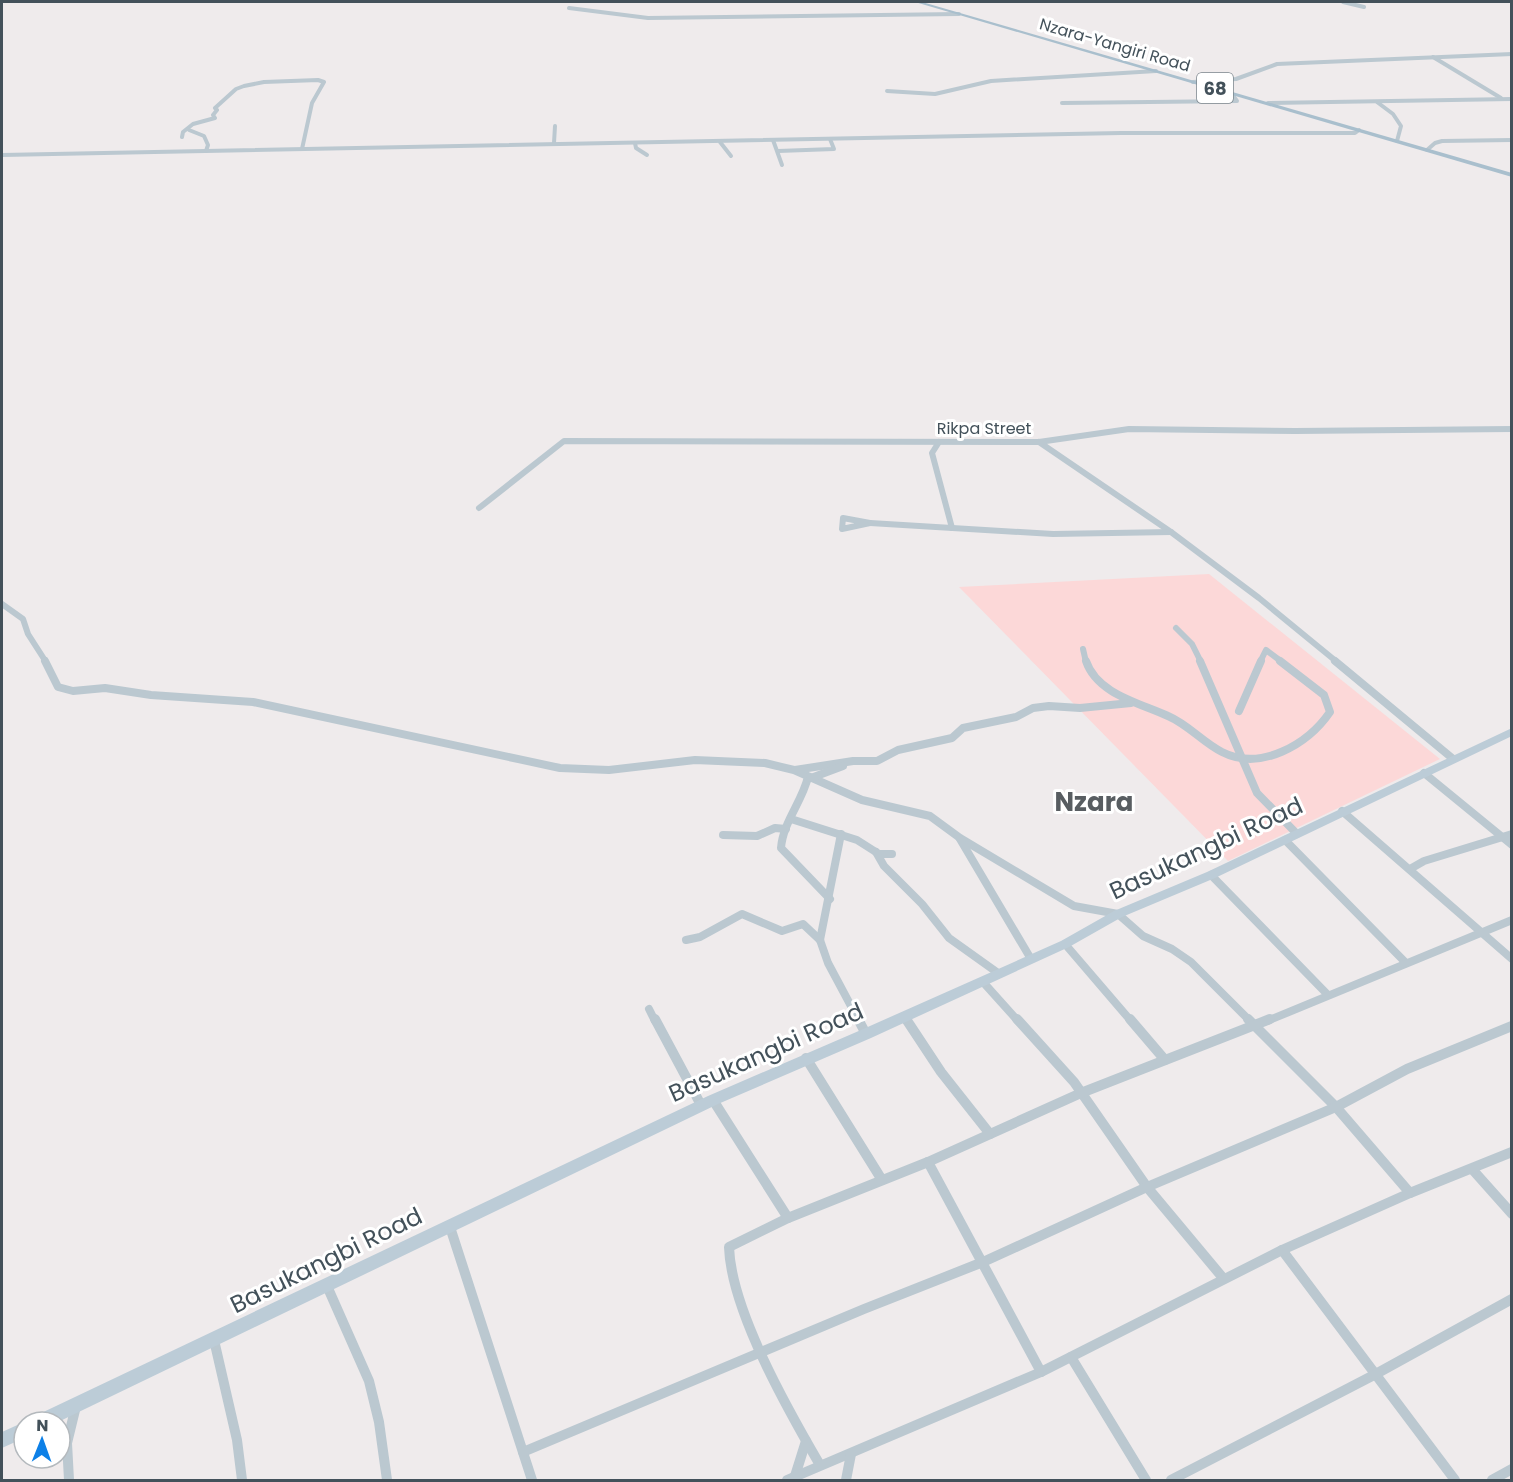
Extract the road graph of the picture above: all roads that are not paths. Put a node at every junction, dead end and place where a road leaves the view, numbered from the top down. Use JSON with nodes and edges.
{"nodes":[{"id":1,"x":918,"y":2,"type":"edge"},
{"id":2,"x":1343,"y":2,"type":"edge"},
{"id":3,"x":1364,"y":7,"type":"dead end"},
{"id":4,"x":569,"y":8,"type":"dead end"},
{"id":5,"x":959,"y":14,"type":"junction"},
{"id":6,"x":1512,"y":54,"type":"edge"},
{"id":7,"x":1433,"y":57,"type":"junction"},
{"id":8,"x":1156,"y":71,"type":"junction"},
{"id":9,"x":1193,"y":82,"type":"junction"},
{"id":10,"x":887,"y":91,"type":"dead end"},
{"id":11,"x":1232,"y":93,"type":"junction"},
{"id":12,"x":1503,"y":99,"type":"junction"},
{"id":13,"x":1511,"y":100,"type":"edge"},
{"id":14,"x":1376,"y":101,"type":"junction"},
{"id":15,"x":1062,"y":103,"type":"dead end"},
{"id":16,"x":1268,"y":103,"type":"junction"},
{"id":17,"x":555,"y":126,"type":"dead end"},
{"id":18,"x":189,"y":129,"type":"junction"},
{"id":19,"x":1359,"y":130,"type":"junction"},
{"id":20,"x":182,"y":137,"type":"dead end"},
{"id":21,"x":830,"y":139,"type":"junction"},
{"id":22,"x":773,"y":140,"type":"junction"},
{"id":23,"x":1512,"y":140,"type":"edge"},
{"id":24,"x":1397,"y":141,"type":"junction"},
{"id":25,"x":720,"y":142,"type":"junction"},
{"id":26,"x":635,"y":143,"type":"junction"},
{"id":27,"x":554,"y":144,"type":"junction"},
{"id":28,"x":302,"y":149,"type":"junction"},
{"id":29,"x":1427,"y":150,"type":"junction"},
{"id":30,"x":206,"y":151,"type":"junction"},
{"id":31,"x":777,"y":151,"type":"junction"},
{"id":32,"x":2,"y":155,"type":"edge"},
{"id":33,"x":647,"y":155,"type":"dead end"},
{"id":34,"x":732,"y":156,"type":"dead end"},
{"id":35,"x":782,"y":165,"type":"dead end"},
{"id":36,"x":1512,"y":175,"type":"edge"},
{"id":37,"x":1512,"y":429,"type":"edge"},
{"id":38,"x":939,"y":442,"type":"junction"},
{"id":39,"x":1040,"y":442,"type":"junction"},
{"id":40,"x":479,"y":508,"type":"dead end"},
{"id":41,"x":870,"y":524,"type":"dead end"},
{"id":42,"x":952,"y":528,"type":"junction"},
{"id":43,"x":1171,"y":532,"type":"junction"},
{"id":44,"x":2,"y":604,"type":"edge"},
{"id":45,"x":1176,"y":628,"type":"dead end"},
{"id":46,"x":1083,"y":649,"type":"dead end"},
{"id":47,"x":1133,"y":702,"type":"junction"},
{"id":48,"x":1239,"y":711,"type":"dead end"},
{"id":49,"x":1512,"y":731,"type":"edge"},
{"id":50,"x":1240,"y":758,"type":"junction"},
{"id":51,"x":1452,"y":758,"type":"junction"},
{"id":52,"x":853,"y":761,"type":"junction"},
{"id":53,"x":794,"y":770,"type":"junction"},
{"id":54,"x":1424,"y":773,"type":"junction"},
{"id":55,"x":809,"y":777,"type":"junction"},
{"id":56,"x":1342,"y":811,"type":"junction"},
{"id":57,"x":791,"y":819,"type":"junction"},
{"id":58,"x":786,"y":829,"type":"junction"},
{"id":59,"x":841,"y":834,"type":"junction"},
{"id":60,"x":1512,"y":834,"type":"edge"},
{"id":61,"x":723,"y":835,"type":"dead end"},
{"id":62,"x":1291,"y":837,"type":"junction"},
{"id":63,"x":960,"y":838,"type":"junction"},
{"id":64,"x":1502,"y":838,"type":"junction"},
{"id":65,"x":1512,"y":846,"type":"edge"},
{"id":66,"x":876,"y":852,"type":"junction"},
{"id":67,"x":892,"y":854,"type":"dead end"},
{"id":68,"x":1410,"y":869,"type":"junction"},
{"id":69,"x":1211,"y":875,"type":"junction"},
{"id":70,"x":830,"y":899,"type":"junction"},
{"id":71,"x":1118,"y":914,"type":"junction"},
{"id":72,"x":1512,"y":920,"type":"edge"},
{"id":73,"x":1482,"y":931,"type":"junction"},
{"id":74,"x":686,"y":940,"type":"dead end"},
{"id":75,"x":820,"y":940,"type":"junction"},
{"id":76,"x":1065,"y":944,"type":"junction"},
{"id":77,"x":1031,"y":959,"type":"junction"},
{"id":78,"x":1512,"y":959,"type":"edge"},
{"id":79,"x":1406,"y":963,"type":"junction"},
{"id":80,"x":998,"y":974,"type":"junction"},
{"id":81,"x":983,"y":981,"type":"junction"},
{"id":82,"x":1327,"y":994,"type":"junction"},
{"id":83,"x":649,"y":1009,"type":"dead end"},
{"id":84,"x":904,"y":1017,"type":"junction"},
{"id":85,"x":1254,"y":1025,"type":"junction"},
{"id":86,"x":1512,"y":1026,"type":"edge"},
{"id":87,"x":866,"y":1034,"type":"junction"},
{"id":88,"x":806,"y":1058,"type":"junction"},
{"id":89,"x":1165,"y":1060,"type":"junction"},
{"id":90,"x":1082,"y":1093,"type":"junction"},
{"id":91,"x":707,"y":1102,"type":"junction"},
{"id":92,"x":1336,"y":1107,"type":"junction"},
{"id":93,"x":990,"y":1134,"type":"junction"},
{"id":94,"x":1512,"y":1152,"type":"edge"},
{"id":95,"x":928,"y":1162,"type":"junction"},
{"id":96,"x":1472,"y":1169,"type":"junction"},
{"id":97,"x":882,"y":1180,"type":"junction"},
{"id":98,"x":1147,"y":1187,"type":"junction"},
{"id":99,"x":1410,"y":1193,"type":"junction"},
{"id":100,"x":1512,"y":1214,"type":"edge"},
{"id":101,"x":788,"y":1218,"type":"junction"},
{"id":102,"x":450,"y":1227,"type":"junction"},
{"id":103,"x":1282,"y":1250,"type":"junction"},
{"id":104,"x":984,"y":1262,"type":"junction"},
{"id":105,"x":1224,"y":1278,"type":"junction"},
{"id":106,"x":327,"y":1286,"type":"junction"},
{"id":107,"x":1512,"y":1299,"type":"edge"},
{"id":108,"x":214,"y":1340,"type":"junction"},
{"id":109,"x":764,"y":1353,"type":"junction"},
{"id":110,"x":1071,"y":1357,"type":"junction"},
{"id":111,"x":1041,"y":1372,"type":"junction"},
{"id":112,"x":1374,"y":1375,"type":"junction"},
{"id":113,"x":76,"y":1406,"type":"junction"},
{"id":114,"x":67,"y":1410,"type":"edge"},
{"id":115,"x":806,"y":1441,"type":"junction"},
{"id":116,"x":523,"y":1452,"type":"junction"},
{"id":117,"x":851,"y":1454,"type":"junction"},
{"id":118,"x":820,"y":1465,"type":"junction"},
{"id":119,"x":1512,"y":1468,"type":"edge"},
{"id":120,"x":791,"y":1478,"type":"edge"},
{"id":121,"x":69,"y":1480,"type":"edge"},
{"id":122,"x":242,"y":1480,"type":"edge"},
{"id":123,"x":387,"y":1480,"type":"edge"},
{"id":124,"x":532,"y":1480,"type":"edge"},
{"id":125,"x":846,"y":1480,"type":"edge"},
{"id":126,"x":1146,"y":1480,"type":"edge"},
{"id":127,"x":1171,"y":1480,"type":"edge"},
{"id":128,"x":1455,"y":1480,"type":"edge"},
{"id":129,"x":1492,"y":1480,"type":"edge"}],
"edges":[{"from":1,"to":5,"type":"main road","name":"Nzara-Yangiri Road","number":"68"},
{"from":2,"to":3,"type":"street"},
{"from":4,"to":5,"type":"street"},
{"from":5,"to":8,"type":"main road","name":"Nzara-Yangiri Road","number":"68"},
{"from":6,"to":7,"type":"street"},
{"from":7,"to":9,"type":"street"},
{"from":7,"to":12,"type":"street"},
{"from":8,"to":9,"type":"main road","name":"Nzara-Yangiri Road","number":"68"},
{"from":8,"to":10,"type":"street"},
{"from":9,"to":11,"type":"main road","name":"Nzara-Yangiri Road","number":"68"},
{"from":11,"to":15,"type":"street"},
{"from":11,"to":16,"type":"main road","name":"Nzara-Yangiri Road","number":"68"},
{"from":12,"to":13,"type":"street"},
{"from":12,"to":14,"type":"street"},
{"from":14,"to":16,"type":"street"},
{"from":14,"to":24,"type":"street"},
{"from":16,"to":19,"type":"main road","name":"Nzara-Yangiri Road","number":"68"},
{"from":17,"to":27,"type":"street"},
{"from":18,"to":20,"type":"street"},
{"from":18,"to":28,"type":"street"},
{"from":18,"to":30,"type":"street"},
{"from":19,"to":21,"type":"street"},
{"from":19,"to":24,"type":"main road","name":"Nzara-Yangiri Road","number":"68"},
{"from":21,"to":22,"type":"street"},
{"from":21,"to":31,"type":"street"},
{"from":22,"to":25,"type":"street"},
{"from":22,"to":31,"type":"street"},
{"from":23,"to":29,"type":"street"},
{"from":24,"to":29,"type":"main road","name":"Nzara-Yangiri Road","number":"68"},
{"from":25,"to":26,"type":"street"},
{"from":25,"to":34,"type":"street"},
{"from":26,"to":27,"type":"street"},
{"from":26,"to":33,"type":"street"},
{"from":27,"to":28,"type":"street"},
{"from":28,"to":30,"type":"street"},
{"from":29,"to":36,"type":"main road","name":"Nzara-Yangiri Road","number":"68"},
{"from":30,"to":32,"type":"street"},
{"from":31,"to":35,"type":"street"},
{"from":37,"to":39,"type":"street","name":"Rikpa Street"},
{"from":38,"to":39,"type":"street","name":"Rikpa Street"},
{"from":38,"to":40,"type":"street","name":"Rikpa Street"},
{"from":38,"to":42,"type":"street"},
{"from":39,"to":43,"type":"street"},
{"from":41,"to":42,"type":"street"},
{"from":42,"to":43,"type":"street"},
{"from":43,"to":51,"type":"street"},
{"from":44,"to":53,"type":"street"},
{"from":45,"to":50,"type":"street"},
{"from":46,"to":47,"type":"street"},
{"from":47,"to":50,"type":"street"},
{"from":47,"to":52,"type":"street"},
{"from":48,"to":50,"type":"street"},
{"from":49,"to":51,"type":"street","name":"Basukangbi Road"},
{"from":50,"to":62,"type":"street"},
{"from":51,"to":54,"type":"street","name":"Basukangbi Road"},
{"from":52,"to":53,"type":"street"},
{"from":52,"to":55,"type":"street"},
{"from":53,"to":55,"type":"street"},
{"from":54,"to":56,"type":"street","name":"Basukangbi Road"},
{"from":54,"to":64,"type":"street"},
{"from":55,"to":57,"type":"street"},
{"from":55,"to":63,"type":"street"},
{"from":56,"to":62,"type":"street","name":"Basukangbi Road"},
{"from":56,"to":68,"type":"street"},
{"from":57,"to":58,"type":"street"},
{"from":57,"to":59,"type":"street"},
{"from":58,"to":61,"type":"street"},
{"from":58,"to":70,"type":"street"},
{"from":59,"to":66,"type":"street"},
{"from":59,"to":70,"type":"street"},
{"from":60,"to":64,"type":"street"},
{"from":62,"to":69,"type":"street","name":"Basukangbi Road"},
{"from":62,"to":79,"type":"street"},
{"from":63,"to":71,"type":"street"},
{"from":63,"to":77,"type":"street"},
{"from":64,"to":65,"type":"street"},
{"from":64,"to":68,"type":"street"},
{"from":66,"to":67,"type":"street"},
{"from":66,"to":80,"type":"street"},
{"from":68,"to":73,"type":"street"},
{"from":69,"to":71,"type":"street","name":"Basukangbi Road"},
{"from":69,"to":82,"type":"street"},
{"from":70,"to":75,"type":"street"},
{"from":71,"to":76,"type":"street","name":"Basukangbi Road"},
{"from":71,"to":85,"type":"street"},
{"from":72,"to":73,"type":"street"},
{"from":73,"to":78,"type":"street"},
{"from":73,"to":79,"type":"street"},
{"from":74,"to":75,"type":"street"},
{"from":75,"to":87,"type":"street"},
{"from":76,"to":77,"type":"street","name":"Basukangbi Road"},
{"from":76,"to":89,"type":"street"},
{"from":77,"to":80,"type":"street","name":"Basukangbi Road"},
{"from":79,"to":82,"type":"street"},
{"from":80,"to":81,"type":"street","name":"Basukangbi Road"},
{"from":81,"to":84,"type":"street","name":"Basukangbi Road"},
{"from":81,"to":90,"type":"street"},
{"from":82,"to":85,"type":"street"},
{"from":83,"to":91,"type":"street"},
{"from":84,"to":87,"type":"street","name":"Basukangbi Road"},
{"from":84,"to":93,"type":"street"},
{"from":85,"to":89,"type":"street"},
{"from":85,"to":92,"type":"street"},
{"from":86,"to":92,"type":"street"},
{"from":87,"to":88,"type":"street","name":"Basukangbi Road"},
{"from":88,"to":91,"type":"street","name":"Basukangbi Road"},
{"from":88,"to":97,"type":"street"},
{"from":89,"to":90,"type":"street"},
{"from":90,"to":93,"type":"street"},
{"from":90,"to":98,"type":"street"},
{"from":91,"to":101,"type":"street"},
{"from":91,"to":102,"type":"street","name":"Basukangbi Road"},
{"from":92,"to":98,"type":"street"},
{"from":92,"to":99,"type":"street"},
{"from":93,"to":95,"type":"street"},
{"from":94,"to":96,"type":"street"},
{"from":95,"to":97,"type":"street"},
{"from":95,"to":104,"type":"street"},
{"from":96,"to":99,"type":"street"},
{"from":96,"to":100,"type":"street"},
{"from":97,"to":101,"type":"street"},
{"from":98,"to":104,"type":"street"},
{"from":98,"to":105,"type":"street"},
{"from":99,"to":103,"type":"street"},
{"from":101,"to":109,"type":"street"},
{"from":102,"to":106,"type":"street","name":"Basukangbi Road"},
{"from":102,"to":116,"type":"street"},
{"from":103,"to":105,"type":"street"},
{"from":103,"to":112,"type":"street"},
{"from":104,"to":109,"type":"street"},
{"from":104,"to":111,"type":"street"},
{"from":105,"to":110,"type":"street"},
{"from":106,"to":108,"type":"street","name":"Basukangbi Road"},
{"from":106,"to":123,"type":"street"},
{"from":107,"to":112,"type":"street"},
{"from":108,"to":113,"type":"street","name":"Basukangbi Road"},
{"from":108,"to":122,"type":"street"},
{"from":109,"to":115,"type":"street"},
{"from":109,"to":116,"type":"street"},
{"from":110,"to":111,"type":"street"},
{"from":110,"to":126,"type":"street"},
{"from":111,"to":117,"type":"street"},
{"from":112,"to":127,"type":"street"},
{"from":112,"to":128,"type":"street"},
{"from":113,"to":114,"type":"street","name":"Basukangbi Road"},
{"from":113,"to":121,"type":"street"},
{"from":115,"to":118,"type":"street"},
{"from":115,"to":120,"type":"street"},
{"from":116,"to":124,"type":"street"},
{"from":117,"to":118,"type":"street"},
{"from":117,"to":125,"type":"street"},
{"from":118,"to":120,"type":"street"},
{"from":119,"to":129,"type":"street"}]}
